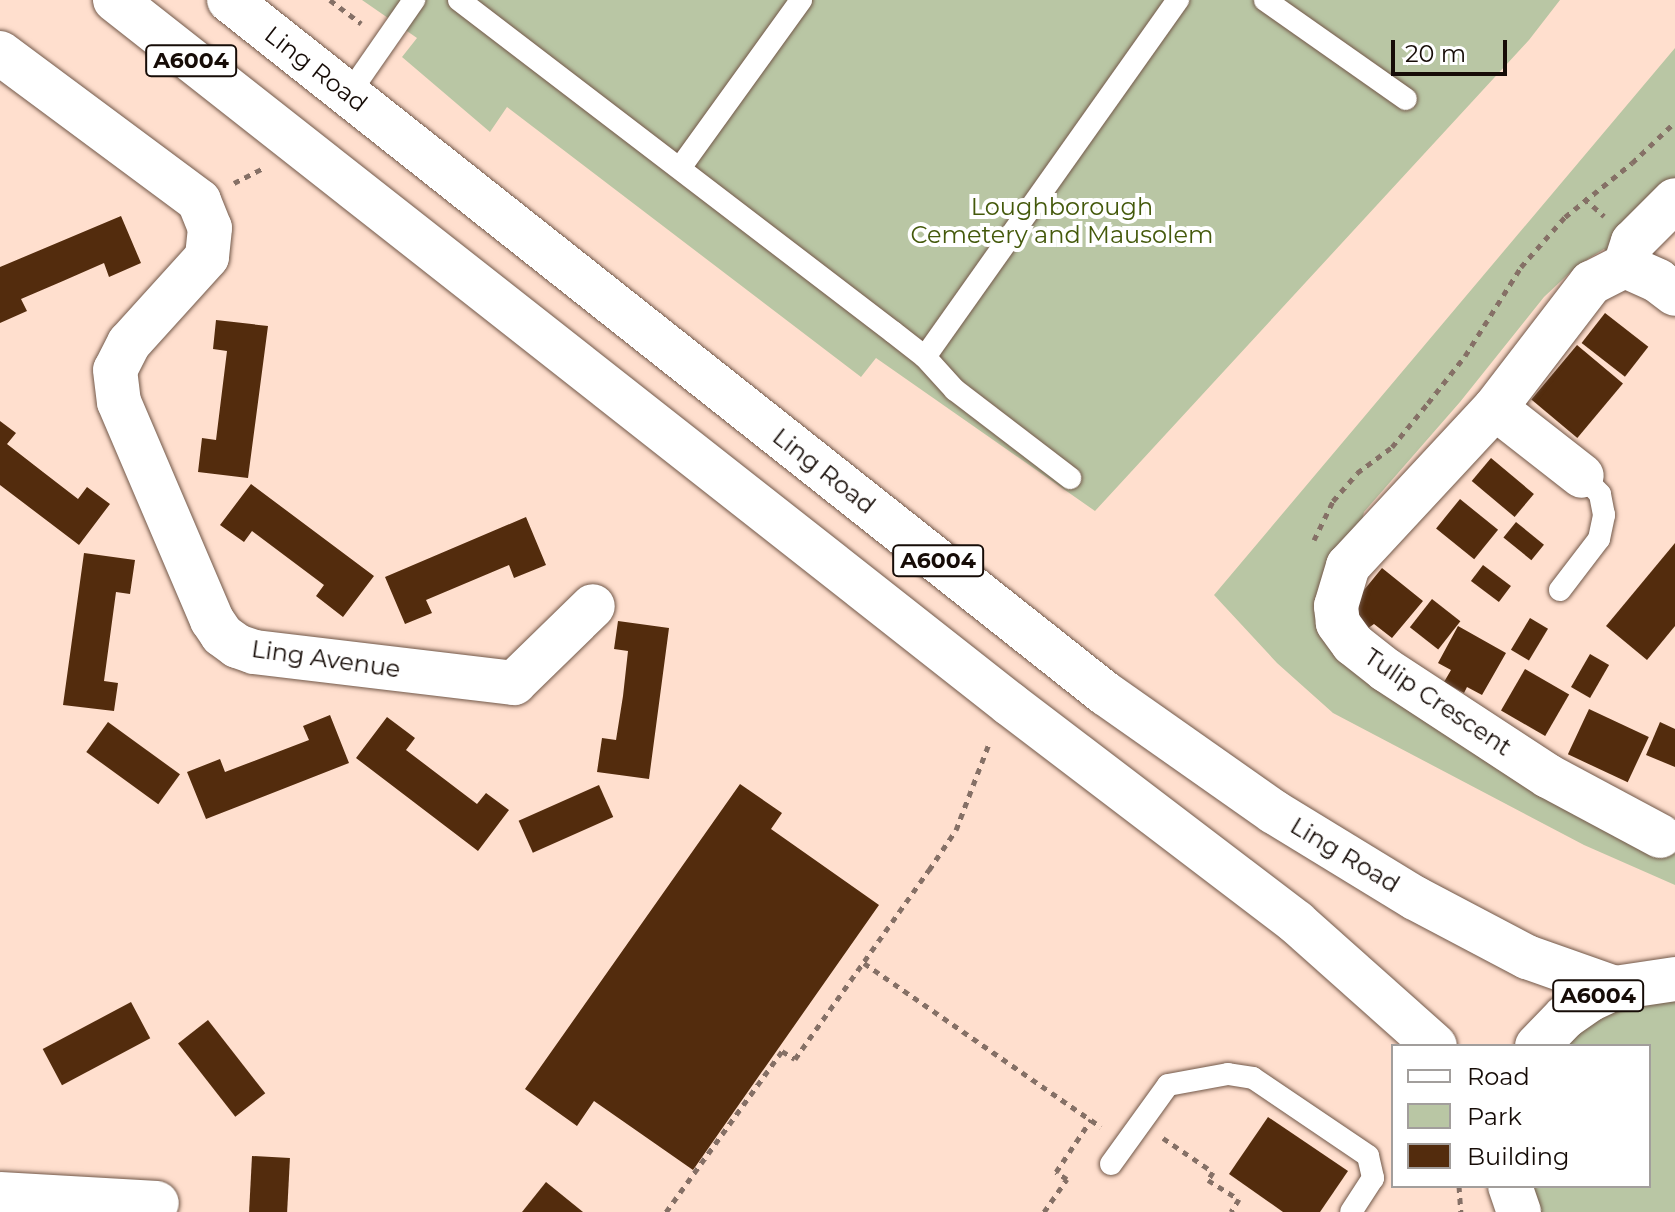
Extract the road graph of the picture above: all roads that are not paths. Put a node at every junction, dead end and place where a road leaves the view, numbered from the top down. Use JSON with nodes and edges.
{"nodes":[{"id":1,"x":115,"y":0,"type":"edge"},
{"id":2,"x":229,"y":0,"type":"edge"},
{"id":3,"x":414,"y":0,"type":"edge"},
{"id":4,"x":459,"y":0,"type":"edge"},
{"id":5,"x":801,"y":0,"type":"edge"},
{"id":6,"x":1178,"y":0,"type":"edge"},
{"id":7,"x":1265,"y":0,"type":"edge"},
{"id":8,"x":0,"y":53,"type":"edge"},
{"id":9,"x":348,"y":95,"type":"junction"},
{"id":10,"x":1406,"y":99,"type":"dead end"},
{"id":11,"x":680,"y":168,"type":"junction"},
{"id":12,"x":1675,"y":200,"type":"edge"},
{"id":13,"x":1625,"y":266,"type":"junction"},
{"id":14,"x":1675,"y":294,"type":"edge"},
{"id":15,"x":925,"y":357,"type":"junction"},
{"id":16,"x":1495,"y":408,"type":"junction"},
{"id":17,"x":1582,"y":476,"type":"joint"},
{"id":18,"x":1070,"y":478,"type":"dead end"},
{"id":19,"x":1560,"y":590,"type":"dead end"},
{"id":20,"x":593,"y":606,"type":"dead end"},
{"id":21,"x":1660,"y":836,"type":"dead end"},
{"id":22,"x":1675,"y":979,"type":"edge"},
{"id":23,"x":1615,"y":988,"type":"junction"},
{"id":24,"x":1433,"y":1044,"type":"edge"},
{"id":25,"x":1539,"y":1044,"type":"edge"},
{"id":26,"x":1111,"y":1164,"type":"dead end"},
{"id":27,"x":0,"y":1194,"type":"edge"},
{"id":28,"x":157,"y":1203,"type":"dead end"},
{"id":29,"x":1351,"y":1212,"type":"edge"}],
"edges":[{"from":1,"to":24,"type":"main road","number":"A6004"},
{"from":2,"to":9,"type":"main road","name":"Ling Road","number":"A6004"},
{"from":3,"to":9,"type":"lane"},
{"from":4,"to":11,"type":"lane"},
{"from":5,"to":11,"type":"lane"},
{"from":6,"to":15,"type":"lane"},
{"from":7,"to":10,"type":"lane"},
{"from":8,"to":20,"type":"main road","name":"Ling Avenue"},
{"from":9,"to":23,"type":"main road","name":"Ling Road","number":"A6004"},
{"from":11,"to":15,"type":"lane"},
{"from":12,"to":13,"type":"main road"},
{"from":13,"to":14,"type":"main road"},
{"from":13,"to":16,"type":"main road","name":"Tulip Crescent"},
{"from":15,"to":18,"type":"lane"},
{"from":16,"to":17,"type":"main road"},
{"from":16,"to":21,"type":"main road","name":"Tulip Crescent"},
{"from":17,"to":19,"type":"lane"},
{"from":22,"to":23,"type":"main road","number":"A6004"},
{"from":23,"to":25,"type":"main road","number":"A6004"},
{"from":26,"to":29,"type":"lane"},
{"from":27,"to":28,"type":"main road"}]}
